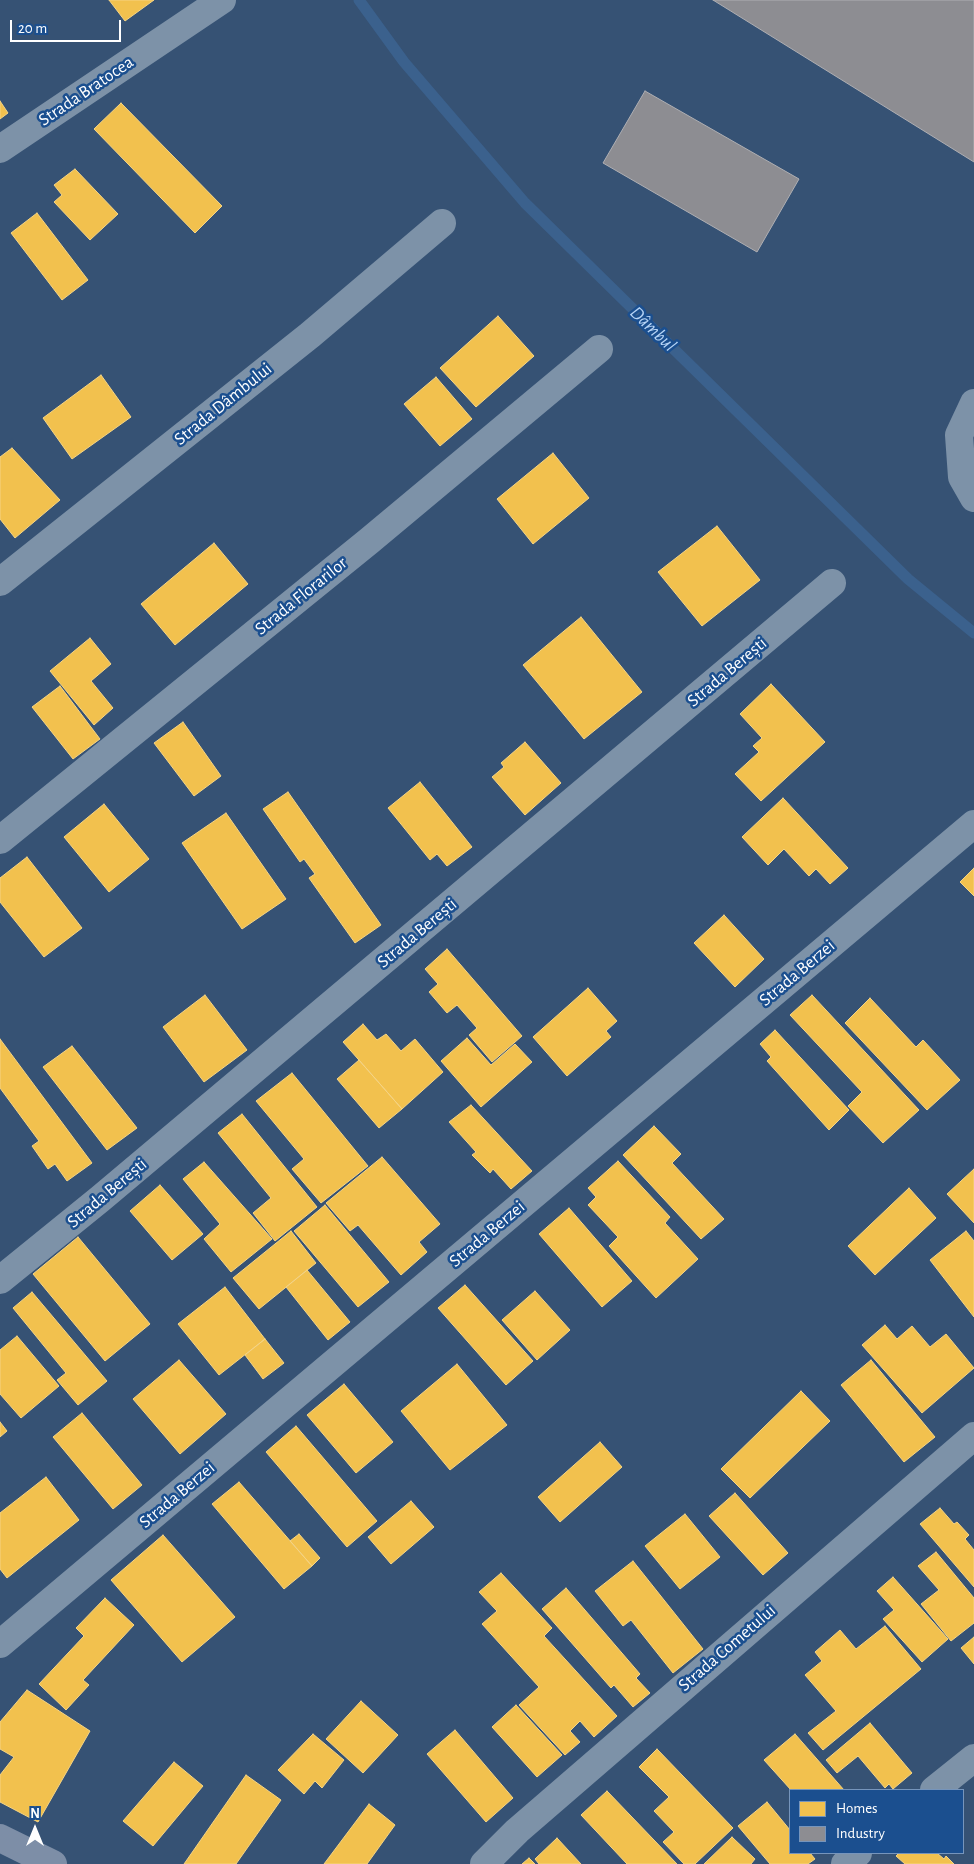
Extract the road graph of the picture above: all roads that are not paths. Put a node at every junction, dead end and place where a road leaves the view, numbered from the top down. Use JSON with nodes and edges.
{"nodes":[{"id":1,"x":222,"y":0,"type":"edge"},
{"id":2,"x":0,"y":149,"type":"edge"},
{"id":3,"x":442,"y":223,"type":"dead end"},
{"id":4,"x":599,"y":348,"type":"dead end"},
{"id":5,"x":974,"y":403,"type":"edge"},
{"id":6,"x":974,"y":498,"type":"edge"},
{"id":7,"x":0,"y":582,"type":"edge"},
{"id":8,"x":832,"y":583,"type":"dead end"},
{"id":9,"x":974,"y":824,"type":"edge"},
{"id":10,"x":0,"y":840,"type":"edge"},
{"id":11,"x":0,"y":1280,"type":"edge"},
{"id":12,"x":974,"y":1436,"type":"edge"},
{"id":13,"x":0,"y":1644,"type":"edge"},
{"id":14,"x":974,"y":1758,"type":"edge"},
{"id":15,"x":935,"y":1789,"type":"edge"},
{"id":16,"x":8,"y":1849,"type":"edge"},
{"id":17,"x":857,"y":1854,"type":"edge"},
{"id":18,"x":53,"y":1864,"type":"edge"},
{"id":19,"x":484,"y":1864,"type":"edge"},
{"id":20,"x":845,"y":1864,"type":"edge"}],
"edges":[{"from":1,"to":2,"type":"street","name":"Strada Bratocea"},
{"from":3,"to":7,"type":"street","name":"Strada Dâmbului"},
{"from":4,"to":10,"type":"street","name":"Strada Florarilor"},
{"from":5,"to":6,"type":"street"},
{"from":8,"to":11,"type":"street","name":"Strada Berești"},
{"from":9,"to":13,"type":"street","name":"Strada Berzei"},
{"from":12,"to":19,"type":"street","name":"Strada Cometului"},
{"from":14,"to":15,"type":"street"},
{"from":16,"to":18,"type":"main road"},
{"from":17,"to":20,"type":"street"}]}
